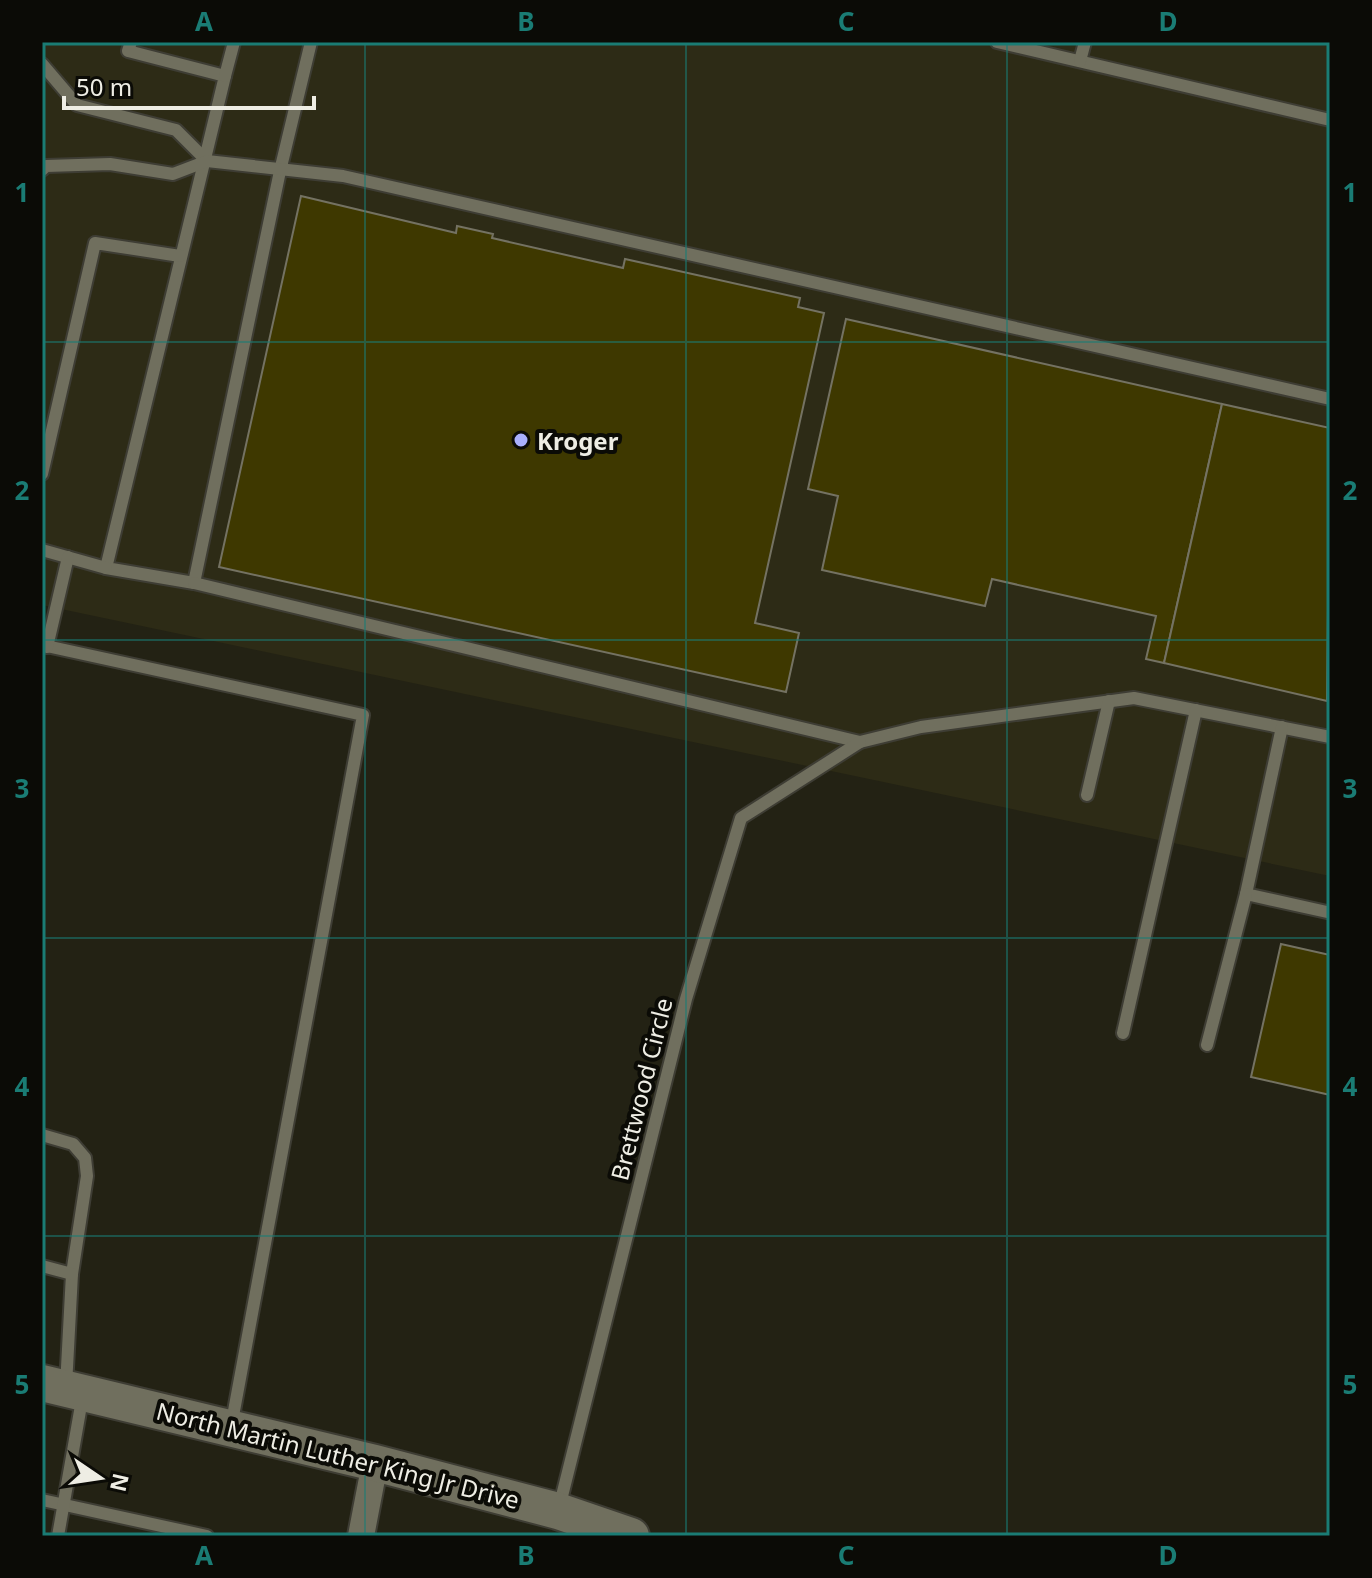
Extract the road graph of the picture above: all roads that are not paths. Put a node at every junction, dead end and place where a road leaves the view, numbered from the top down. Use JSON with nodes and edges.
{"nodes":[{"id":1,"x":131,"y":42,"type":"edge"},
{"id":2,"x":234,"y":42,"type":"edge"},
{"id":3,"x":311,"y":42,"type":"edge"},
{"id":4,"x":1085,"y":42,"type":"edge"},
{"id":5,"x":1004,"y":43,"type":"edge"},
{"id":6,"x":1080,"y":61,"type":"junction"},
{"id":7,"x":42,"y":64,"type":"edge"},
{"id":8,"x":225,"y":76,"type":"junction"},
{"id":9,"x":1330,"y":120,"type":"edge"},
{"id":10,"x":207,"y":161,"type":"junction"},
{"id":11,"x":42,"y":170,"type":"edge"},
{"id":12,"x":280,"y":171,"type":"junction"},
{"id":13,"x":180,"y":256,"type":"junction"},
{"id":14,"x":1330,"y":399,"type":"edge"},
{"id":15,"x":42,"y":474,"type":"edge"},
{"id":16,"x":42,"y":550,"type":"edge"},
{"id":17,"x":68,"y":557,"type":"junction"},
{"id":18,"x":106,"y":568,"type":"junction"},
{"id":19,"x":194,"y":583,"type":"junction"},
{"id":20,"x":45,"y":646,"type":"edge"},
{"id":21,"x":1109,"y":701,"type":"junction"},
{"id":22,"x":1196,"y":710,"type":"junction"},
{"id":23,"x":1282,"y":727,"type":"junction"},
{"id":24,"x":1330,"y":737,"type":"edge"},
{"id":25,"x":860,"y":742,"type":"junction"},
{"id":26,"x":1087,"y":795,"type":"dead end"},
{"id":27,"x":1246,"y":894,"type":"junction"},
{"id":28,"x":1330,"y":898,"type":"edge"},
{"id":29,"x":1328,"y":913,"type":"edge"},
{"id":30,"x":1123,"y":1033,"type":"dead end"},
{"id":31,"x":1207,"y":1045,"type":"dead end"},
{"id":32,"x":42,"y":1135,"type":"edge"},
{"id":33,"x":42,"y":1266,"type":"edge"},
{"id":34,"x":72,"y":1274,"type":"junction"},
{"id":35,"x":64,"y":1387,"type":"edge"},
{"id":36,"x":231,"y":1427,"type":"junction"},
{"id":37,"x":375,"y":1463,"type":"junction"},
{"id":38,"x":42,"y":1500,"type":"edge"},
{"id":39,"x":63,"y":1505,"type":"junction"},
{"id":40,"x":558,"y":1511,"type":"junction"},
{"id":41,"x":58,"y":1536,"type":"edge"},
{"id":42,"x":207,"y":1536,"type":"edge"},
{"id":43,"x":361,"y":1536,"type":"edge"},
{"id":44,"x":631,"y":1536,"type":"edge"}],
"edges":[{"from":1,"to":8,"type":"lane"},
{"from":2,"to":8,"type":"lane"},
{"from":3,"to":12,"type":"lane"},
{"from":4,"to":6,"type":"lane"},
{"from":5,"to":6,"type":"lane"},
{"from":6,"to":9,"type":"lane"},
{"from":7,"to":10,"type":"lane"},
{"from":8,"to":10,"type":"lane"},
{"from":10,"to":11,"type":"lane"},
{"from":10,"to":12,"type":"lane"},
{"from":10,"to":13,"type":"lane"},
{"from":12,"to":14,"type":"lane"},
{"from":12,"to":19,"type":"lane"},
{"from":13,"to":15,"type":"lane"},
{"from":13,"to":18,"type":"lane"},
{"from":16,"to":17,"type":"lane"},
{"from":17,"to":18,"type":"lane"},
{"from":17,"to":20,"type":"lane"},
{"from":18,"to":19,"type":"lane"},
{"from":19,"to":25,"type":"lane"},
{"from":20,"to":36,"type":"lane"},
{"from":21,"to":22,"type":"lane"},
{"from":21,"to":25,"type":"lane"},
{"from":21,"to":26,"type":"lane"},
{"from":22,"to":23,"type":"lane"},
{"from":22,"to":30,"type":"lane"},
{"from":23,"to":24,"type":"lane"},
{"from":23,"to":27,"type":"lane"},
{"from":25,"to":40,"type":"lane","name":"Brettwood Circle"},
{"from":27,"to":29,"type":"lane"},
{"from":27,"to":31,"type":"lane"},
{"from":28,"to":29,"type":"lane"},
{"from":32,"to":34,"type":"lane"},
{"from":33,"to":34,"type":"lane"},
{"from":34,"to":35,"type":"lane"},
{"from":35,"to":36,"type":"street","name":"North Martin Luther King Jr Drive"},
{"from":35,"to":39,"type":"lane"},
{"from":36,"to":37,"type":"street","name":"North Martin Luther King Jr Drive"},
{"from":37,"to":40,"type":"street","name":"North Martin Luther King Jr Drive"},
{"from":37,"to":43,"type":"street"},
{"from":38,"to":39,"type":"lane"},
{"from":39,"to":41,"type":"lane"},
{"from":39,"to":42,"type":"lane"},
{"from":40,"to":44,"type":"street","name":"North Martin Luther King Jr Drive"}]}
